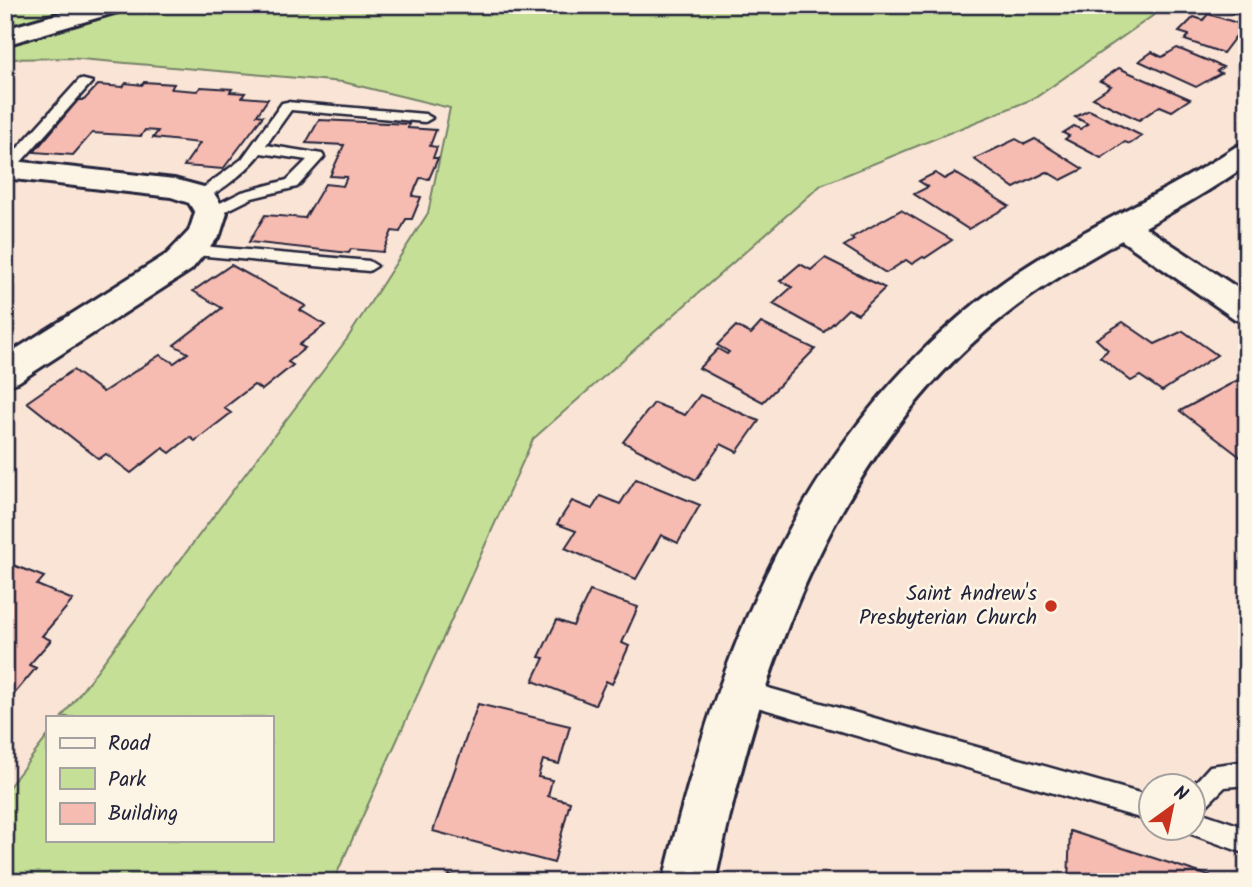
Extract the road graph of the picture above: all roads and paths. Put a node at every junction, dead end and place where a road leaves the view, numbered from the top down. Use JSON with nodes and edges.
{"nodes":[{"id":1,"x":59,"y":5,"type":"edge"},
{"id":2,"x":115,"y":5,"type":"edge"},
{"id":3,"x":5,"y":21,"type":"edge"},
{"id":4,"x":5,"y":37,"type":"edge"},
{"id":5,"x":85,"y":82,"type":"dead end"},
{"id":6,"x":425,"y":118,"type":"dead end"},
{"id":7,"x":257,"y":148,"type":"junction"},
{"id":8,"x":1247,"y":152,"type":"edge"},
{"id":9,"x":6,"y":169,"type":"edge"},
{"id":10,"x":206,"y":204,"type":"junction"},
{"id":11,"x":1122,"y":226,"type":"junction"},
{"id":12,"x":190,"y":250,"type":"junction"},
{"id":13,"x":369,"y":266,"type":"dead end"},
{"id":14,"x":1247,"y":311,"type":"edge"},
{"id":15,"x":6,"y":372,"type":"edge"},
{"id":16,"x":740,"y":691,"type":"junction"},
{"id":17,"x":1247,"y":773,"type":"edge"},
{"id":18,"x":1206,"y":788,"type":"edge"},
{"id":19,"x":1136,"y":806,"type":"edge"},
{"id":20,"x":1206,"y":827,"type":"edge"},
{"id":21,"x":1247,"y":841,"type":"edge"},
{"id":22,"x":689,"y":882,"type":"edge"}],
"edges":[{"from":1,"to":3,"type":"street"},
{"from":2,"to":4,"type":"street"},
{"from":5,"to":9,"type":"lane"},
{"from":6,"to":7,"type":"lane"},
{"from":7,"to":10,"type":"lane"},
{"from":7,"to":10,"type":"lane"},
{"from":8,"to":11,"type":"street"},
{"from":9,"to":10,"type":"street"},
{"from":10,"to":12,"type":"street"},
{"from":11,"to":14,"type":"street"},
{"from":11,"to":16,"type":"street"},
{"from":12,"to":13,"type":"lane"},
{"from":12,"to":15,"type":"street"},
{"from":16,"to":19,"type":"lane"},
{"from":16,"to":22,"type":"street"},
{"from":17,"to":18,"type":"lane"},
{"from":20,"to":21,"type":"lane"}]}
